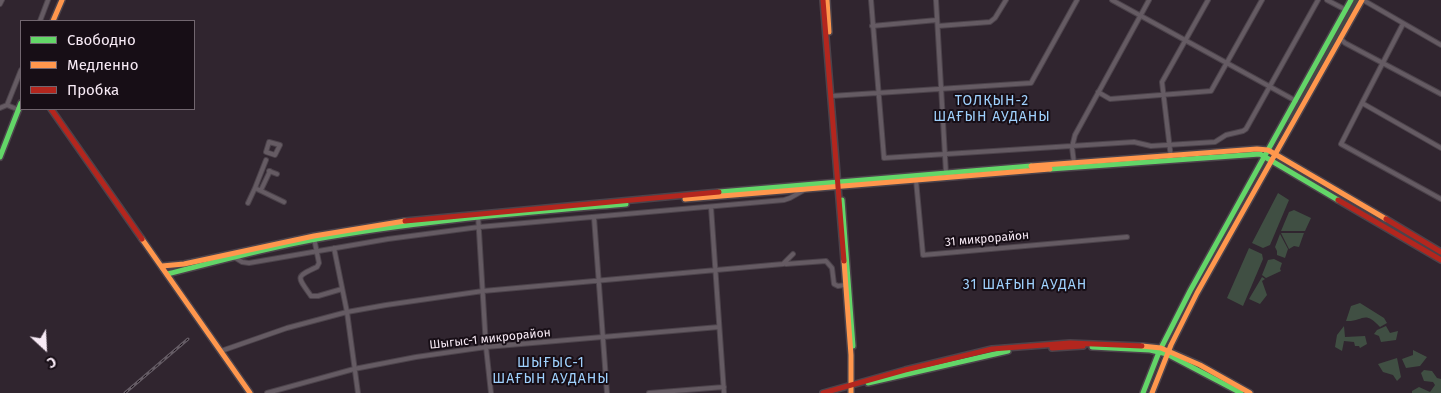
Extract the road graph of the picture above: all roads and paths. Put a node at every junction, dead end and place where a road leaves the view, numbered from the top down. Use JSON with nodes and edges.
{"nodes":[{"id":1,"x":2,"y":0,"type":"edge"},
{"id":2,"x":48,"y":0,"type":"edge"},
{"id":3,"x":62,"y":0,"type":"edge"},
{"id":4,"x":823,"y":0,"type":"edge"},
{"id":5,"x":827,"y":0,"type":"edge"},
{"id":6,"x":871,"y":0,"type":"edge"},
{"id":7,"x":936,"y":0,"type":"edge"},
{"id":8,"x":1006,"y":0,"type":"edge"},
{"id":9,"x":1077,"y":0,"type":"edge"},
{"id":10,"x":1112,"y":0,"type":"edge"},
{"id":11,"x":1149,"y":0,"type":"edge"},
{"id":12,"x":1208,"y":0,"type":"edge"},
{"id":13,"x":1262,"y":0,"type":"edge"},
{"id":14,"x":1318,"y":0,"type":"edge"},
{"id":15,"x":1327,"y":0,"type":"edge"},
{"id":16,"x":1351,"y":0,"type":"edge"},
{"id":17,"x":1362,"y":0,"type":"edge"},
{"id":18,"x":0,"y":4,"type":"edge"},
{"id":19,"x":1346,"y":10,"type":"junction"},
{"id":20,"x":1140,"y":16,"type":"junction"},
{"id":21,"x":40,"y":20,"type":"edge"},
{"id":22,"x":54,"y":20,"type":"edge"},
{"id":23,"x":937,"y":20,"type":"junction"},
{"id":24,"x":1402,"y":24,"type":"junction"},
{"id":25,"x":872,"y":26,"type":"junction"},
{"id":26,"x":938,"y":26,"type":"junction"},
{"id":27,"x":1340,"y":38,"type":"junction"},
{"id":28,"x":1185,"y":41,"type":"junction"},
{"id":29,"x":1441,"y":45,"type":"edge"},
{"id":30,"x":1226,"y":63,"type":"junction"},
{"id":31,"x":1382,"y":63,"type":"junction"},
{"id":32,"x":20,"y":72,"type":"edge"},
{"id":33,"x":1269,"y":87,"type":"junction"},
{"id":34,"x":941,"y":89,"type":"junction"},
{"id":35,"x":1098,"y":92,"type":"junction"},
{"id":36,"x":878,"y":93,"type":"junction"},
{"id":37,"x":1441,"y":94,"type":"edge"},
{"id":38,"x":1164,"y":95,"type":"junction"},
{"id":39,"x":832,"y":96,"type":"junction"},
{"id":40,"x":1296,"y":101,"type":"junction"},
{"id":41,"x":1362,"y":103,"type":"junction"},
{"id":42,"x":7,"y":105,"type":"junction"},
{"id":43,"x":20,"y":106,"type":"edge"},
{"id":44,"x":0,"y":108,"type":"edge"},
{"id":45,"x":19,"y":110,"type":"junction"},
{"id":46,"x":52,"y":110,"type":"edge"},
{"id":47,"x":1283,"y":123,"type":"junction"},
{"id":48,"x":1290,"y":127,"type":"junction"},
{"id":49,"x":1169,"y":145,"type":"junction"},
{"id":50,"x":1072,"y":147,"type":"junction"},
{"id":51,"x":1441,"y":148,"type":"edge"},
{"id":52,"x":1268,"y":150,"type":"junction"},
{"id":53,"x":945,"y":154,"type":"junction"},
{"id":54,"x":1276,"y":154,"type":"junction"},
{"id":55,"x":0,"y":156,"type":"edge"},
{"id":56,"x":1265,"y":156,"type":"junction"},
{"id":57,"x":1171,"y":157,"type":"junction"},
{"id":58,"x":266,"y":160,"type":"dead end"},
{"id":59,"x":1272,"y":160,"type":"junction"},
{"id":60,"x":1074,"y":163,"type":"junction"},
{"id":61,"x":1023,"y":169,"type":"junction"},
{"id":62,"x":262,"y":170,"type":"junction"},
{"id":63,"x":270,"y":171,"type":"junction"},
{"id":64,"x":277,"y":174,"type":"dead end"},
{"id":65,"x":946,"y":175,"type":"junction"},
{"id":66,"x":916,"y":178,"type":"junction"},
{"id":67,"x":839,"y":184,"type":"junction"},
{"id":68,"x":808,"y":187,"type":"junction"},
{"id":69,"x":255,"y":188,"type":"junction"},
{"id":70,"x":261,"y":190,"type":"junction"},
{"id":71,"x":1441,"y":199,"type":"edge"},
{"id":72,"x":284,"y":202,"type":"dead end"},
{"id":73,"x":248,"y":203,"type":"dead end"},
{"id":74,"x":711,"y":207,"type":"junction"},
{"id":75,"x":478,"y":215,"type":"junction"},
{"id":76,"x":594,"y":217,"type":"junction"},
{"id":77,"x":479,"y":227,"type":"junction"},
{"id":78,"x":1127,"y":237,"type":"dead end"},
{"id":79,"x":314,"y":238,"type":"junction"},
{"id":80,"x":1441,"y":244,"type":"edge"},
{"id":81,"x":334,"y":248,"type":"junction"},
{"id":82,"x":317,"y":251,"type":"junction"},
{"id":83,"x":1439,"y":251,"type":"edge"},
{"id":84,"x":793,"y":254,"type":"dead end"},
{"id":85,"x":230,"y":255,"type":"junction"},
{"id":86,"x":1441,"y":260,"type":"edge"},
{"id":87,"x":783,"y":264,"type":"junction"},
{"id":88,"x":162,"y":266,"type":"junction"},
{"id":89,"x":714,"y":271,"type":"junction"},
{"id":90,"x":167,"y":274,"type":"junction"},
{"id":91,"x":599,"y":282,"type":"junction"},
{"id":92,"x":845,"y":285,"type":"junction"},
{"id":93,"x":342,"y":289,"type":"junction"},
{"id":94,"x":483,"y":291,"type":"junction"},
{"id":95,"x":347,"y":312,"type":"junction"},
{"id":96,"x":719,"y":327,"type":"junction"},
{"id":97,"x":603,"y":338,"type":"junction"},
{"id":98,"x":486,"y":347,"type":"junction"},
{"id":99,"x":1160,"y":350,"type":"junction"},
{"id":100,"x":221,"y":351,"type":"junction"},
{"id":101,"x":1168,"y":352,"type":"junction"},
{"id":102,"x":354,"y":369,"type":"junction"},
{"id":103,"x":724,"y":387,"type":"junction"},
{"id":104,"x":852,"y":388,"type":"edge"},
{"id":105,"x":250,"y":393,"type":"edge"},
{"id":106,"x":267,"y":393,"type":"edge"},
{"id":107,"x":358,"y":393,"type":"edge"},
{"id":108,"x":491,"y":393,"type":"edge"},
{"id":109,"x":607,"y":393,"type":"edge"},
{"id":110,"x":649,"y":393,"type":"edge"},
{"id":111,"x":724,"y":393,"type":"edge"},
{"id":112,"x":823,"y":393,"type":"edge"},
{"id":113,"x":834,"y":393,"type":"edge"},
{"id":114,"x":1143,"y":393,"type":"edge"},
{"id":115,"x":1152,"y":393,"type":"edge"},
{"id":116,"x":1241,"y":393,"type":"edge"},
{"id":117,"x":1250,"y":393,"type":"edge"}],
"edges":[{"from":1,"to":18,"type":"street"},
{"from":2,"to":21,"type":"street"},
{"from":3,"to":22,"type":"main road"},
{"from":4,"to":39,"type":"main road"},
{"from":5,"to":39,"type":"main road"},
{"from":6,"to":25,"type":"street"},
{"from":7,"to":23,"type":"street"},
{"from":8,"to":26,"type":"street"},
{"from":9,"to":34,"type":"street"},
{"from":10,"to":20,"type":"street"},
{"from":11,"to":20,"type":"street"},
{"from":12,"to":28,"type":"street"},
{"from":13,"to":30,"type":"street"},
{"from":14,"to":33,"type":"street"},
{"from":15,"to":19,"type":"street"},
{"from":16,"to":19,"type":"main road"},
{"from":17,"to":24,"type":"street"},
{"from":17,"to":27,"type":"main road"},
{"from":19,"to":40,"type":"main road"},
{"from":20,"to":28,"type":"street"},
{"from":20,"to":35,"type":"street"},
{"from":23,"to":25,"type":"street"},
{"from":23,"to":26,"type":"street"},
{"from":24,"to":29,"type":"street"},
{"from":24,"to":31,"type":"street"},
{"from":25,"to":36,"type":"street"},
{"from":26,"to":34,"type":"street"},
{"from":27,"to":31,"type":"street"},
{"from":27,"to":48,"type":"main road"},
{"from":28,"to":30,"type":"street"},
{"from":28,"to":38,"type":"street"},
{"from":30,"to":33,"type":"street"},
{"from":30,"to":38,"type":"street"},
{"from":31,"to":37,"type":"street"},
{"from":31,"to":41,"type":"street"},
{"from":32,"to":42,"type":"street"},
{"from":33,"to":40,"type":"street"},
{"from":33,"to":49,"type":"street"},
{"from":34,"to":36,"type":"street"},
{"from":34,"to":53,"type":"street"},
{"from":35,"to":38,"type":"street"},
{"from":35,"to":50,"type":"street"},
{"from":36,"to":39,"type":"street"},
{"from":36,"to":53,"type":"street"},
{"from":38,"to":49,"type":"street"},
{"from":39,"to":67,"type":"main road"},
{"from":40,"to":47,"type":"main road"},
{"from":41,"to":51,"type":"street"},
{"from":41,"to":71,"type":"street"},
{"from":42,"to":44,"type":"street"},
{"from":42,"to":45,"type":"street"},
{"from":43,"to":45,"type":"main road"},
{"from":45,"to":55,"type":"main road"},
{"from":46,"to":88,"type":"main road"},
{"from":47,"to":48,"type":"main road"},
{"from":47,"to":52,"type":"main road"},
{"from":48,"to":54,"type":"main road"},
{"from":49,"to":50,"type":"street"},
{"from":49,"to":57,"type":"street"},
{"from":50,"to":53,"type":"street"},
{"from":50,"to":60,"type":"street"},
{"from":52,"to":54,"type":"main road"},
{"from":52,"to":56,"type":"main road"},
{"from":52,"to":57,"type":"main road"},
{"from":53,"to":65,"type":"street"},
{"from":54,"to":59,"type":"main road"},
{"from":54,"to":83,"type":"main road"},
{"from":56,"to":57,"type":"main road"},
{"from":56,"to":59,"type":"main road"},
{"from":56,"to":99,"type":"main road"},
{"from":57,"to":60,"type":"main road"},
{"from":57,"to":61,"type":"main road"},
{"from":58,"to":62,"type":"street"},
{"from":59,"to":86,"type":"main road"},
{"from":59,"to":101,"type":"main road"},
{"from":60,"to":61,"type":"main road"},
{"from":61,"to":65,"type":"main road"},
{"from":62,"to":63,"type":"street"},
{"from":62,"to":69,"type":"street"},
{"from":63,"to":64,"type":"street"},
{"from":63,"to":70,"type":"street"},
{"from":65,"to":66,"type":"main road"},
{"from":66,"to":67,"type":"main road"},
{"from":66,"to":78,"type":"street","name":"31 микрорайон"},
{"from":67,"to":68,"type":"main road"},
{"from":67,"to":92,"type":"main road"},
{"from":67,"to":104,"type":"main road"},
{"from":68,"to":74,"type":"street"},
{"from":68,"to":75,"type":"main road"},
{"from":69,"to":70,"type":"street"},
{"from":69,"to":73,"type":"street"},
{"from":70,"to":72,"type":"street"},
{"from":74,"to":76,"type":"street"},
{"from":74,"to":89,"type":"street"},
{"from":75,"to":77,"type":"street"},
{"from":75,"to":79,"type":"main road"},
{"from":76,"to":77,"type":"street"},
{"from":76,"to":91,"type":"street"},
{"from":77,"to":81,"type":"street"},
{"from":77,"to":94,"type":"street"},
{"from":79,"to":82,"type":"street"},
{"from":79,"to":85,"type":"main road"},
{"from":80,"to":83,"type":"street"},
{"from":81,"to":82,"type":"street"},
{"from":81,"to":93,"type":"street"},
{"from":82,"to":85,"type":"street"},
{"from":82,"to":93,"type":"street"},
{"from":84,"to":87,"type":"street"},
{"from":85,"to":88,"type":"main road"},
{"from":85,"to":90,"type":"main road"},
{"from":87,"to":89,"type":"street"},
{"from":87,"to":92,"type":"street"},
{"from":88,"to":90,"type":"main road"},
{"from":89,"to":91,"type":"street"},
{"from":89,"to":96,"type":"street"},
{"from":90,"to":100,"type":"main road"},
{"from":91,"to":94,"type":"street"},
{"from":91,"to":97,"type":"street"},
{"from":92,"to":104,"type":"main road"},
{"from":93,"to":95,"type":"street"},
{"from":94,"to":95,"type":"street"},
{"from":94,"to":98,"type":"street"},
{"from":95,"to":100,"type":"street"},
{"from":95,"to":102,"type":"street"},
{"from":96,"to":97,"type":"street","name":"Шыгыс-1 микрорайон"},
{"from":96,"to":103,"type":"street"},
{"from":97,"to":98,"type":"street","name":"Шыгыс-1 микрорайон"},
{"from":97,"to":109,"type":"street"},
{"from":98,"to":102,"type":"street","name":"Шыгыс-1 микрорайон"},
{"from":98,"to":108,"type":"street"},
{"from":99,"to":101,"type":"main road"},
{"from":99,"to":104,"type":"main road"},
{"from":99,"to":114,"type":"main road"},
{"from":100,"to":105,"type":"main road"},
{"from":101,"to":115,"type":"main road"},
{"from":101,"to":116,"type":"main road"},
{"from":101,"to":117,"type":"main road"},
{"from":102,"to":106,"type":"street","name":"Шыгыс-1 микрорайон"},
{"from":102,"to":107,"type":"street"},
{"from":103,"to":110,"type":"street"},
{"from":103,"to":111,"type":"street"},
{"from":104,"to":112,"type":"main road"},
{"from":104,"to":113,"type":"main road"}]}
